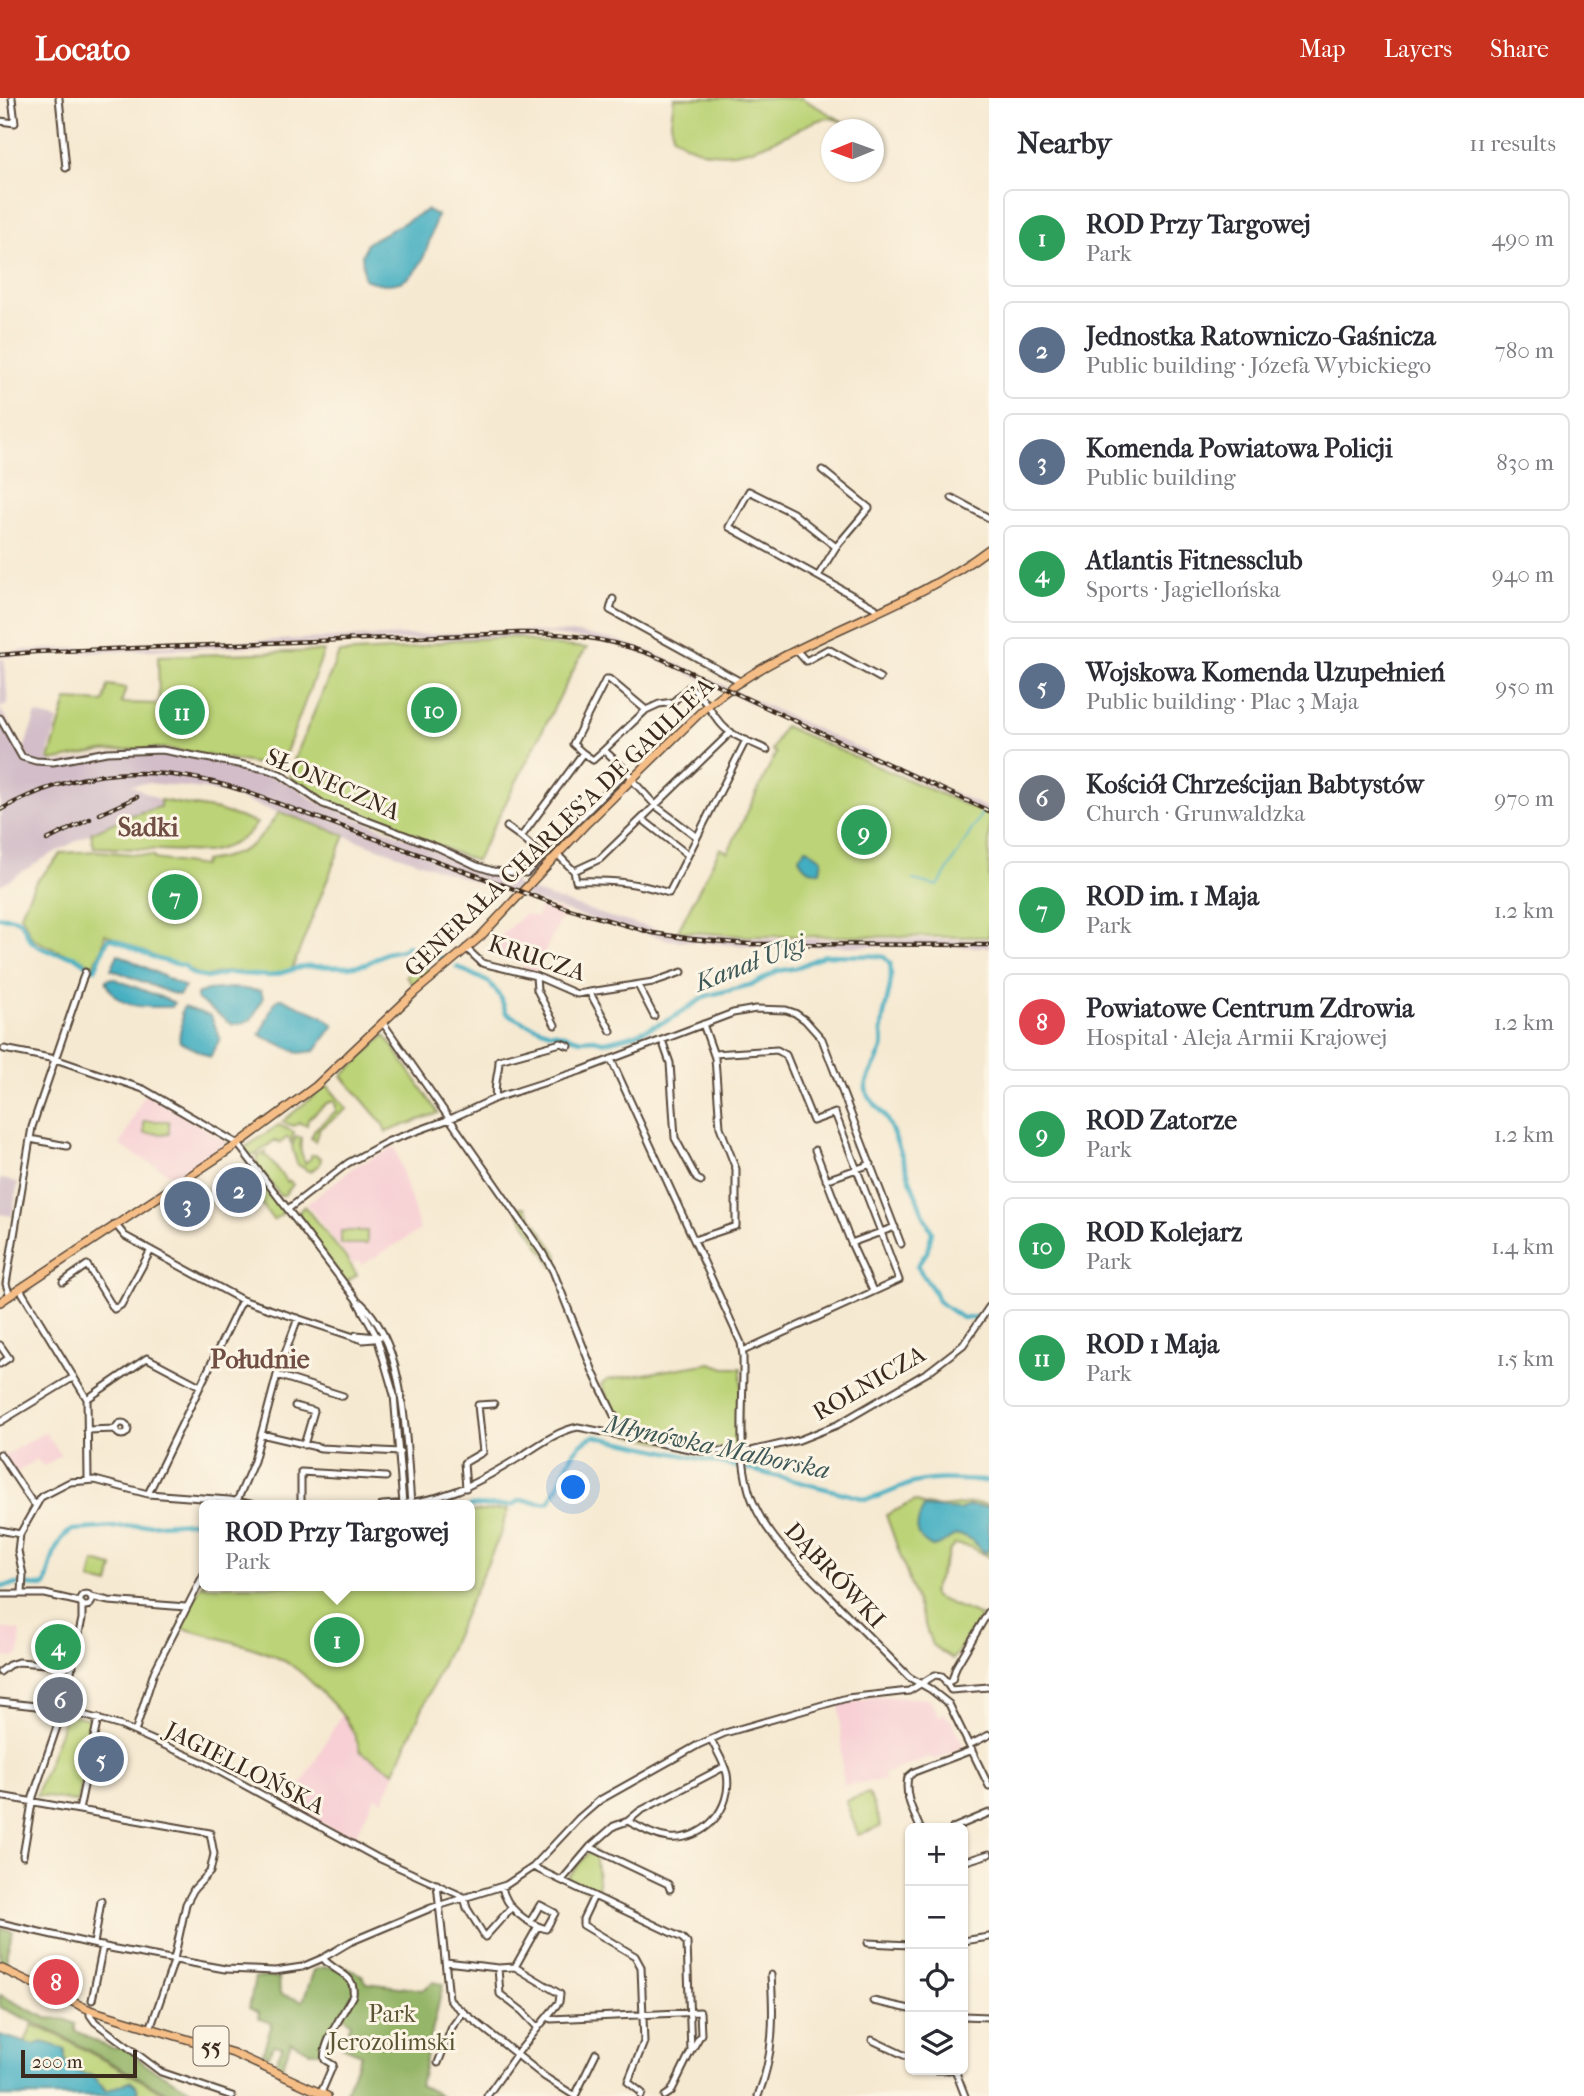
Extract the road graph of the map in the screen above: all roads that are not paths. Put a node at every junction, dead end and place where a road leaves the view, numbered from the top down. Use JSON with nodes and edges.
{"nodes":[{"id":1,"x":12,"y":98,"type":"edge"},
{"id":2,"x":59,"y":98,"type":"edge"},
{"id":3,"x":0,"y":121,"type":"edge"},
{"id":4,"x":66,"y":168,"type":"dead end"},
{"id":5,"x":822,"y":470,"type":"dead end"},
{"id":6,"x":952,"y":498,"type":"dead end"},
{"id":7,"x":989,"y":518,"type":"edge"},
{"id":8,"x":836,"y":547,"type":"junction"},
{"id":9,"x":989,"y":549,"type":"edge"},
{"id":10,"x":818,"y":576,"type":"junction"},
{"id":11,"x":613,"y":599,"type":"dead end"},
{"id":12,"x":877,"y":612,"type":"junction"},
{"id":13,"x":797,"y":651,"type":"junction"},
{"id":14,"x":880,"y":678,"type":"dead end"},
{"id":15,"x":741,"y":682,"type":"junction"},
{"id":16,"x":706,"y":707,"type":"junction"},
{"id":17,"x":646,"y":710,"type":"junction"},
{"id":18,"x":0,"y":718,"type":"edge"},
{"id":19,"x":731,"y":732,"type":"junction"},
{"id":20,"x":746,"y":740,"type":"junction"},
{"id":21,"x":604,"y":750,"type":"junction"},
{"id":22,"x":767,"y":750,"type":"dead end"},
{"id":23,"x":583,"y":753,"type":"junction"},
{"id":24,"x":627,"y":771,"type":"junction"},
{"id":25,"x":632,"y":779,"type":"junction"},
{"id":26,"x":656,"y":806,"type":"junction"},
{"id":27,"x":642,"y":819,"type":"junction"},
{"id":28,"x":507,"y":827,"type":"dead end"},
{"id":29,"x":521,"y":837,"type":"junction"},
{"id":30,"x":697,"y":837,"type":"junction"},
{"id":31,"x":688,"y":855,"type":"junction"},
{"id":32,"x":543,"y":856,"type":"junction"},
{"id":33,"x":561,"y":858,"type":"dead end"},
{"id":34,"x":574,"y":871,"type":"junction"},
{"id":35,"x":466,"y":948,"type":"junction"},
{"id":36,"x":85,"y":972,"type":"dead end"},
{"id":37,"x":682,"y":972,"type":"dead end"},
{"id":38,"x":536,"y":976,"type":"junction"},
{"id":39,"x":638,"y":985,"type":"junction"},
{"id":40,"x":590,"y":993,"type":"junction"},
{"id":41,"x":654,"y":1016,"type":"dead end"},
{"id":42,"x":383,"y":1023,"type":"junction"},
{"id":43,"x":703,"y":1024,"type":"junction"},
{"id":44,"x":555,"y":1025,"type":"dead end"},
{"id":45,"x":611,"y":1031,"type":"dead end"},
{"id":46,"x":662,"y":1040,"type":"junction"},
{"id":47,"x":569,"y":1045,"type":"dead end"},
{"id":48,"x":4,"y":1049,"type":"dead end"},
{"id":49,"x":714,"y":1054,"type":"junction"},
{"id":50,"x":55,"y":1059,"type":"junction"},
{"id":51,"x":611,"y":1059,"type":"junction"},
{"id":52,"x":496,"y":1098,"type":"junction"},
{"id":53,"x":849,"y":1108,"type":"junction"},
{"id":54,"x":835,"y":1113,"type":"junction"},
{"id":55,"x":450,"y":1119,"type":"junction"},
{"id":56,"x":30,"y":1139,"type":"junction"},
{"id":57,"x":237,"y":1144,"type":"junction"},
{"id":58,"x":67,"y":1146,"type":"dead end"},
{"id":59,"x":815,"y":1150,"type":"dead end"},
{"id":60,"x":871,"y":1164,"type":"junction"},
{"id":61,"x":856,"y":1169,"type":"junction"},
{"id":62,"x":826,"y":1180,"type":"junction"},
{"id":63,"x":701,"y":1181,"type":"dead end"},
{"id":64,"x":288,"y":1209,"type":"junction"},
{"id":65,"x":116,"y":1224,"type":"junction"},
{"id":66,"x":895,"y":1227,"type":"junction"},
{"id":67,"x":881,"y":1232,"type":"junction"},
{"id":68,"x":694,"y":1240,"type":"junction"},
{"id":69,"x":851,"y":1243,"type":"junction"},
{"id":70,"x":901,"y":1244,"type":"dead end"},
{"id":71,"x":151,"y":1250,"type":"junction"},
{"id":72,"x":63,"y":1282,"type":"dead end"},
{"id":73,"x":20,"y":1289,"type":"junction"},
{"id":74,"x":873,"y":1291,"type":"junction"},
{"id":75,"x":10,"y":1296,"type":"junction"},
{"id":76,"x":242,"y":1300,"type":"junction"},
{"id":77,"x":0,"y":1302,"type":"edge"},
{"id":78,"x":989,"y":1307,"type":"edge"},
{"id":79,"x":298,"y":1318,"type":"junction"},
{"id":80,"x":380,"y":1336,"type":"junction"},
{"id":81,"x":0,"y":1345,"type":"edge"},
{"id":82,"x":743,"y":1351,"type":"junction"},
{"id":83,"x":0,"y":1364,"type":"edge"},
{"id":84,"x":277,"y":1375,"type":"junction"},
{"id":85,"x":74,"y":1377,"type":"junction"},
{"id":86,"x":200,"y":1386,"type":"junction"},
{"id":87,"x":343,"y":1396,"type":"dead end"},
{"id":88,"x":87,"y":1399,"type":"junction"},
{"id":89,"x":494,"y":1404,"type":"dead end"},
{"id":90,"x":295,"y":1406,"type":"dead end"},
{"id":91,"x":0,"y":1422,"type":"edge"},
{"id":92,"x":116,"y":1429,"type":"dead end"},
{"id":93,"x":87,"y":1430,"type":"junction"},
{"id":94,"x":261,"y":1434,"type":"junction"},
{"id":95,"x":620,"y":1435,"type":"junction"},
{"id":96,"x":304,"y":1445,"type":"junction"},
{"id":97,"x":400,"y":1452,"type":"junction"},
{"id":98,"x":744,"y":1452,"type":"junction"},
{"id":99,"x":0,"y":1454,"type":"edge"},
{"id":100,"x":386,"y":1477,"type":"dead end"},
{"id":101,"x":88,"y":1479,"type":"junction"},
{"id":102,"x":467,"y":1488,"type":"junction"},
{"id":103,"x":148,"y":1494,"type":"junction"},
{"id":104,"x":224,"y":1500,"type":"edge"},
{"id":105,"x":237,"y":1500,"type":"edge"},
{"id":106,"x":301,"y":1500,"type":"edge"},
{"id":107,"x":403,"y":1500,"type":"edge"},
{"id":108,"x":411,"y":1500,"type":"edge"},
{"id":109,"x":428,"y":1500,"type":"edge"},
{"id":110,"x":36,"y":1504,"type":"junction"},
{"id":111,"x":0,"y":1530,"type":"edge"},
{"id":112,"x":20,"y":1534,"type":"junction"},
{"id":113,"x":199,"y":1583,"type":"edge"},
{"id":114,"x":22,"y":1593,"type":"junction"},
{"id":115,"x":0,"y":1594,"type":"edge"},
{"id":116,"x":85,"y":1601,"type":"junction"},
{"id":117,"x":186,"y":1607,"type":"junction"},
{"id":118,"x":989,"y":1611,"type":"edge"},
{"id":119,"x":73,"y":1666,"type":"junction"},
{"id":120,"x":0,"y":1672,"type":"edge"},
{"id":121,"x":907,"y":1675,"type":"junction"},
{"id":122,"x":931,"y":1677,"type":"junction"},
{"id":123,"x":946,"y":1683,"type":"junction"},
{"id":124,"x":919,"y":1684,"type":"junction"},
{"id":125,"x":989,"y":1688,"type":"edge"},
{"id":126,"x":930,"y":1689,"type":"junction"},
{"id":127,"x":906,"y":1691,"type":"junction"},
{"id":128,"x":0,"y":1702,"type":"edge"},
{"id":129,"x":63,"y":1710,"type":"junction"},
{"id":130,"x":98,"y":1718,"type":"junction"},
{"id":131,"x":135,"y":1732,"type":"junction"},
{"id":132,"x":989,"y":1734,"type":"edge"},
{"id":133,"x":711,"y":1739,"type":"junction"},
{"id":134,"x":970,"y":1748,"type":"junction"},
{"id":135,"x":724,"y":1767,"type":"junction"},
{"id":136,"x":989,"y":1786,"type":"edge"},
{"id":137,"x":0,"y":1796,"type":"edge"},
{"id":138,"x":32,"y":1801,"type":"junction"},
{"id":139,"x":79,"y":1810,"type":"junction"},
{"id":140,"x":989,"y":1814,"type":"edge"},
{"id":141,"x":628,"y":1821,"type":"junction"},
{"id":142,"x":918,"y":1823,"type":"edge"},
{"id":143,"x":966,"y":1823,"type":"edge"},
{"id":144,"x":590,"y":1847,"type":"junction"},
{"id":145,"x":989,"y":1854,"type":"edge"},
{"id":146,"x":23,"y":1856,"type":"dead end"},
{"id":147,"x":968,"y":1860,"type":"edge"},
{"id":148,"x":533,"y":1867,"type":"junction"},
{"id":149,"x":562,"y":1880,"type":"junction"},
{"id":150,"x":437,"y":1884,"type":"junction"},
{"id":151,"x":502,"y":1887,"type":"junction"},
{"id":152,"x":670,"y":1889,"type":"dead end"},
{"id":153,"x":594,"y":1896,"type":"junction"},
{"id":154,"x":464,"y":1897,"type":"junction"},
{"id":155,"x":101,"y":1901,"type":"dead end"},
{"id":156,"x":439,"y":1906,"type":"junction"},
{"id":157,"x":511,"y":1908,"type":"junction"},
{"id":158,"x":530,"y":1922,"type":"junction"},
{"id":159,"x":0,"y":1923,"type":"edge"},
{"id":160,"x":538,"y":1926,"type":"junction"},
{"id":161,"x":989,"y":1937,"type":"edge"},
{"id":162,"x":968,"y":1940,"type":"edge"},
{"id":163,"x":868,"y":1943,"type":"dead end"},
{"id":164,"x":94,"y":1944,"type":"junction"},
{"id":165,"x":905,"y":1945,"type":"edge"},
{"id":166,"x":103,"y":1946,"type":"junction"},
{"id":167,"x":323,"y":1958,"type":"junction"},
{"id":168,"x":174,"y":1960,"type":"junction"},
{"id":169,"x":446,"y":1962,"type":"junction"},
{"id":170,"x":514,"y":1967,"type":"junction"},
{"id":171,"x":0,"y":1968,"type":"edge"},
{"id":172,"x":498,"y":1968,"type":"junction"},
{"id":173,"x":771,"y":1975,"type":"dead end"},
{"id":174,"x":92,"y":2000,"type":"dead end"},
{"id":175,"x":873,"y":2001,"type":"dead end"},
{"id":176,"x":905,"y":2008,"type":"edge"},
{"id":177,"x":90,"y":2010,"type":"junction"},
{"id":178,"x":463,"y":2012,"type":"junction"},
{"id":179,"x":689,"y":2013,"type":"junction"},
{"id":180,"x":643,"y":2015,"type":"junction"},
{"id":181,"x":548,"y":2016,"type":"junction"},
{"id":182,"x":968,"y":2016,"type":"edge"},
{"id":183,"x":989,"y":2017,"type":"edge"},
{"id":184,"x":538,"y":2028,"type":"junction"},
{"id":185,"x":150,"y":2029,"type":"junction"},
{"id":186,"x":872,"y":2040,"type":"dead end"},
{"id":187,"x":691,"y":2052,"type":"junction"},
{"id":188,"x":596,"y":2053,"type":"dead end"},
{"id":189,"x":516,"y":2055,"type":"junction"},
{"id":190,"x":905,"y":2056,"type":"edge"},
{"id":191,"x":438,"y":2063,"type":"dead end"},
{"id":192,"x":957,"y":2075,"type":"edge"},
{"id":193,"x":324,"y":2095,"type":"edge"},
{"id":194,"x":232,"y":2096,"type":"edge"},
{"id":195,"x":487,"y":2096,"type":"edge"},
{"id":196,"x":575,"y":2096,"type":"edge"},
{"id":197,"x":641,"y":2096,"type":"edge"},
{"id":198,"x":665,"y":2096,"type":"edge"},
{"id":199,"x":758,"y":2096,"type":"edge"},
{"id":200,"x":965,"y":2096,"type":"edge"}],
"edges":[{"from":1,"to":3,"type":"street"},
{"from":2,"to":4,"type":"street"},
{"from":5,"to":8,"type":"street"},
{"from":6,"to":7,"type":"street"},
{"from":8,"to":10,"type":"street"},
{"from":8,"to":10,"type":"street"},
{"from":9,"to":12,"type":"main road","name":"GENERAŁA CHARLES'A DE GAULLE'A"},
{"from":10,"to":12,"type":"street"},
{"from":11,"to":15,"type":"street"},
{"from":12,"to":13,"type":"main road","name":"GENERAŁA CHARLES'A DE GAULLE'A"},
{"from":13,"to":14,"type":"street"},
{"from":13,"to":15,"type":"main road","name":"GENERAŁA CHARLES'A DE GAULLE'A"},
{"from":15,"to":16,"type":"main road","name":"GENERAŁA CHARLES'A DE GAULLE'A"},
{"from":16,"to":17,"type":"street"},
{"from":16,"to":19,"type":"street"},
{"from":16,"to":25,"type":"main road","name":"GENERAŁA CHARLES'A DE GAULLE'A"},
{"from":17,"to":21,"type":"street"},
{"from":17,"to":23,"type":"street"},
{"from":18,"to":32,"type":"street","name":"SŁONECZNA"},
{"from":19,"to":20,"type":"street"},
{"from":19,"to":26,"type":"street"},
{"from":20,"to":22,"type":"street"},
{"from":20,"to":30,"type":"street"},
{"from":21,"to":23,"type":"street"},
{"from":21,"to":24,"type":"street"},
{"from":23,"to":29,"type":"street"},
{"from":24,"to":25,"type":"street"},
{"from":24,"to":32,"type":"street","name":"SŁONECZNA"},
{"from":25,"to":26,"type":"street"},
{"from":25,"to":35,"type":"main road","name":"GENERAŁA CHARLES'A DE GAULLE'A"},
{"from":26,"to":27,"type":"street"},
{"from":26,"to":30,"type":"street"},
{"from":27,"to":31,"type":"street"},
{"from":27,"to":34,"type":"street"},
{"from":28,"to":29,"type":"street"},
{"from":29,"to":32,"type":"street"},
{"from":30,"to":31,"type":"street"},
{"from":31,"to":34,"type":"street"},
{"from":33,"to":34,"type":"street"},
{"from":35,"to":38,"type":"street","name":"KRUCZA"},
{"from":35,"to":42,"type":"main road","name":"GENERAŁA CHARLES'A DE GAULLE'A"},
{"from":36,"to":50,"type":"street"},
{"from":37,"to":39,"type":"street","name":"KRUCZA"},
{"from":38,"to":40,"type":"street","name":"KRUCZA"},
{"from":38,"to":44,"type":"street"},
{"from":39,"to":40,"type":"street","name":"KRUCZA"},
{"from":39,"to":41,"type":"street"},
{"from":40,"to":45,"type":"street"},
{"from":42,"to":55,"type":"street"},
{"from":42,"to":57,"type":"main road","name":"GENERAŁA CHARLES'A DE GAULLE'A"},
{"from":43,"to":46,"type":"street"},
{"from":43,"to":49,"type":"street"},
{"from":43,"to":53,"type":"street"},
{"from":46,"to":51,"type":"street"},
{"from":46,"to":63,"type":"street"},
{"from":47,"to":52,"type":"street"},
{"from":48,"to":50,"type":"street"},
{"from":49,"to":54,"type":"street"},
{"from":49,"to":68,"type":"street"},
{"from":50,"to":56,"type":"street"},
{"from":50,"to":57,"type":"street"},
{"from":51,"to":52,"type":"street"},
{"from":51,"to":68,"type":"street"},
{"from":52,"to":55,"type":"street"},
{"from":53,"to":54,"type":"street"},
{"from":53,"to":60,"type":"street"},
{"from":54,"to":61,"type":"street"},
{"from":55,"to":64,"type":"street"},
{"from":55,"to":95,"type":"street"},
{"from":56,"to":58,"type":"street"},
{"from":56,"to":75,"type":"street"},
{"from":57,"to":64,"type":"street"},
{"from":57,"to":65,"type":"main road","name":"GENERAŁA CHARLES'A DE GAULLE'A"},
{"from":59,"to":62,"type":"street"},
{"from":60,"to":61,"type":"street"},
{"from":60,"to":66,"type":"street"},
{"from":61,"to":62,"type":"street"},
{"from":61,"to":67,"type":"street"},
{"from":62,"to":69,"type":"street"},
{"from":64,"to":80,"type":"street"},
{"from":65,"to":71,"type":"street"},
{"from":65,"to":73,"type":"main road","name":"GENERAŁA CHARLES'A DE GAULLE'A"},
{"from":66,"to":67,"type":"street"},
{"from":66,"to":70,"type":"street"},
{"from":67,"to":69,"type":"street"},
{"from":67,"to":74,"type":"street"},
{"from":68,"to":82,"type":"street"},
{"from":69,"to":74,"type":"street"},
{"from":71,"to":72,"type":"street"},
{"from":71,"to":76,"type":"street"},
{"from":73,"to":75,"type":"main road","name":"GENERAŁA CHARLES'A DE GAULLE'A"},
{"from":73,"to":85,"type":"street"},
{"from":74,"to":82,"type":"street"},
{"from":75,"to":77,"type":"main road","name":"GENERAŁA CHARLES'A DE GAULLE'A"},
{"from":76,"to":79,"type":"street"},
{"from":76,"to":86,"type":"street"},
{"from":78,"to":98,"type":"street","name":"ROLNICZA"},
{"from":79,"to":80,"type":"street"},
{"from":79,"to":84,"type":"street"},
{"from":80,"to":97,"type":"street"},
{"from":80,"to":108,"type":"street"},
{"from":81,"to":83,"type":"street"},
{"from":82,"to":98,"type":"street","name":"DĄBRÓWKI"},
{"from":84,"to":87,"type":"street"},
{"from":84,"to":94,"type":"street"},
{"from":85,"to":88,"type":"street"},
{"from":85,"to":91,"type":"street"},
{"from":86,"to":88,"type":"street"},
{"from":86,"to":103,"type":"street"},
{"from":88,"to":93,"type":"street"},
{"from":89,"to":102,"type":"street"},
{"from":90,"to":96,"type":"street"},
{"from":92,"to":93,"type":"street"},
{"from":93,"to":101,"type":"street"},
{"from":94,"to":96,"type":"street"},
{"from":94,"to":105,"type":"street"},
{"from":95,"to":98,"type":"street","name":"ROLNICZA"},
{"from":95,"to":102,"type":"street","name":"ROLNICZA"},
{"from":96,"to":97,"type":"street"},
{"from":97,"to":107,"type":"street"},
{"from":98,"to":121,"type":"street","name":"DĄBRÓWKI"},
{"from":99,"to":110,"type":"street"},
{"from":100,"to":106,"type":"street"},
{"from":101,"to":103,"type":"street"},
{"from":101,"to":110,"type":"street"},
{"from":102,"to":109,"type":"street","name":"ROLNICZA"},
{"from":103,"to":104,"type":"street"},
{"from":110,"to":112,"type":"street"},
{"from":111,"to":112,"type":"street"},
{"from":112,"to":114,"type":"street"},
{"from":113,"to":117,"type":"street"},
{"from":114,"to":115,"type":"street"},
{"from":114,"to":116,"type":"street"},
{"from":116,"to":117,"type":"street"},
{"from":116,"to":119,"type":"street"},
{"from":117,"to":131,"type":"street"},
{"from":118,"to":123,"type":"street"},
{"from":119,"to":120,"type":"street"},
{"from":119,"to":129,"type":"street"},
{"from":121,"to":124,"type":"street","name":"DĄBRÓWKI"},
{"from":121,"to":127,"type":"street"},
{"from":122,"to":123,"type":"street"},
{"from":122,"to":124,"type":"street"},
{"from":122,"to":126,"type":"street"},
{"from":123,"to":125,"type":"street"},
{"from":124,"to":126,"type":"street","name":"DĄBRÓWKI"},
{"from":124,"to":127,"type":"street"},
{"from":126,"to":134,"type":"street"},
{"from":127,"to":133,"type":"street"},
{"from":128,"to":129,"type":"street","name":"JAGIELLOŃSKA"},
{"from":129,"to":130,"type":"street","name":"JAGIELLOŃSKA"},
{"from":129,"to":138,"type":"street"},
{"from":130,"to":131,"type":"street","name":"JAGIELLOŃSKA"},
{"from":130,"to":139,"type":"street"},
{"from":131,"to":150,"type":"street","name":"JAGIELLOŃSKA"},
{"from":132,"to":134,"type":"street"},
{"from":133,"to":135,"type":"street"},
{"from":133,"to":148,"type":"street"},
{"from":134,"to":136,"type":"street"},
{"from":134,"to":142,"type":"street"},
{"from":135,"to":141,"type":"street"},
{"from":135,"to":141,"type":"street"},
{"from":137,"to":138,"type":"street"},
{"from":138,"to":139,"type":"street"},
{"from":138,"to":146,"type":"street"},
{"from":139,"to":168,"type":"street"},
{"from":140,"to":143,"type":"street"},
{"from":141,"to":144,"type":"street"},
{"from":144,"to":149,"type":"street"},
{"from":144,"to":152,"type":"street"},
{"from":145,"to":147,"type":"street"},
{"from":148,"to":149,"type":"street"},
{"from":148,"to":151,"type":"street"},
{"from":149,"to":153,"type":"street"},
{"from":150,"to":154,"type":"street","name":"JAGIELLOŃSKA"},
{"from":150,"to":156,"type":"street"},
{"from":151,"to":154,"type":"street"},
{"from":151,"to":157,"type":"street"},
{"from":153,"to":179,"type":"street"},
{"from":153,"to":180,"type":"street"},
{"from":154,"to":156,"type":"street"},
{"from":154,"to":157,"type":"street"},
{"from":155,"to":164,"type":"street"},
{"from":156,"to":167,"type":"street"},
{"from":156,"to":169,"type":"street"},
{"from":157,"to":158,"type":"street"},
{"from":158,"to":160,"type":"street"},
{"from":158,"to":160,"type":"street"},
{"from":159,"to":164,"type":"street"},
{"from":160,"to":170,"type":"street"},
{"from":161,"to":162,"type":"street"},
{"from":163,"to":165,"type":"street"},
{"from":164,"to":166,"type":"street"},
{"from":166,"to":168,"type":"street"},
{"from":166,"to":174,"type":"street"},
{"from":167,"to":168,"type":"street"},
{"from":167,"to":193,"type":"street"},
{"from":168,"to":185,"type":"street"},
{"from":169,"to":172,"type":"street"},
{"from":169,"to":178,"type":"street"},
{"from":170,"to":172,"type":"street"},
{"from":170,"to":181,"type":"street"},
{"from":171,"to":177,"type":"main road","number":"55"},
{"from":172,"to":184,"type":"street"},
{"from":173,"to":199,"type":"street"},
{"from":175,"to":176,"type":"street"},
{"from":177,"to":185,"type":"main road","number":"55"},
{"from":177,"to":194,"type":"street"},
{"from":178,"to":189,"type":"street"},
{"from":178,"to":191,"type":"street"},
{"from":179,"to":180,"type":"street"},
{"from":179,"to":187,"type":"street"},
{"from":179,"to":187,"type":"street"},
{"from":180,"to":181,"type":"street"},
{"from":180,"to":197,"type":"street"},
{"from":181,"to":184,"type":"street"},
{"from":182,"to":183,"type":"street"},
{"from":184,"to":189,"type":"street"},
{"from":185,"to":193,"type":"main road","number":"55"},
{"from":186,"to":190,"type":"street"},
{"from":187,"to":198,"type":"street"},
{"from":188,"to":196,"type":"street"},
{"from":189,"to":195,"type":"street"},
{"from":189,"to":196,"type":"street"},
{"from":192,"to":200,"type":"street"}]}
